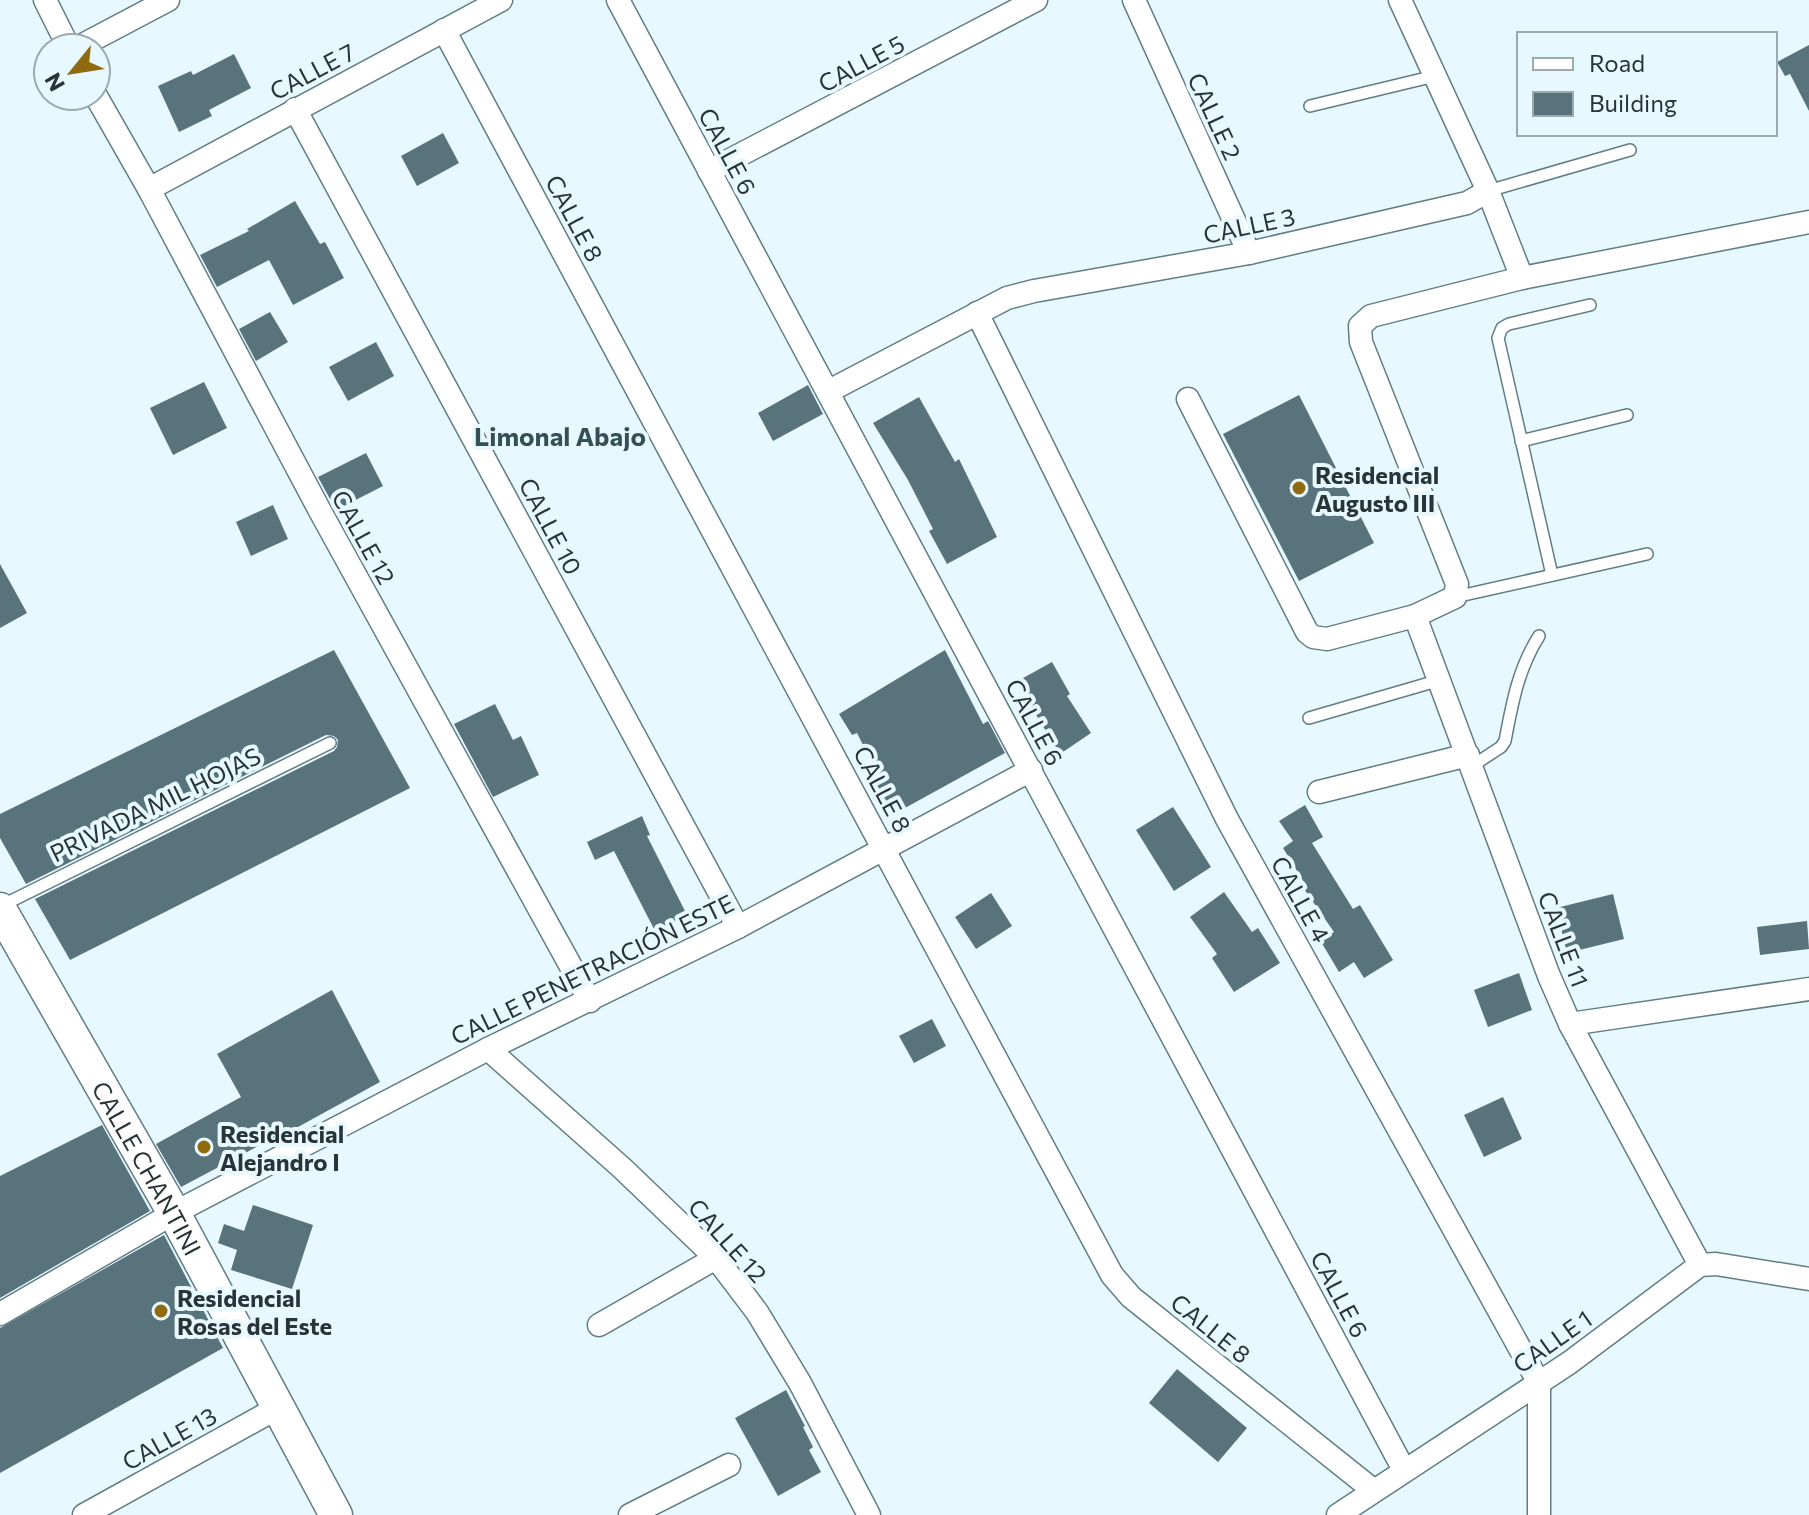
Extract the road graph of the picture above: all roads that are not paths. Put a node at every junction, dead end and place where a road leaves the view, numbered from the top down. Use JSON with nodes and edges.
{"nodes":[{"id":1,"x":45,"y":0,"type":"edge"},
{"id":2,"x":168,"y":0,"type":"edge"},
{"id":3,"x":501,"y":0,"type":"edge"},
{"id":4,"x":618,"y":0,"type":"edge"},
{"id":5,"x":1036,"y":0,"type":"edge"},
{"id":6,"x":1134,"y":0,"type":"edge"},
{"id":7,"x":1400,"y":0,"type":"edge"},
{"id":8,"x":444,"y":30,"type":"junction"},
{"id":9,"x":61,"y":32,"type":"edge"},
{"id":10,"x":107,"y":32,"type":"edge"},
{"id":11,"x":1435,"y":76,"type":"junction"},
{"id":12,"x":1310,"y":106,"type":"dead end"},
{"id":13,"x":295,"y":109,"type":"junction"},
{"id":14,"x":105,"y":112,"type":"edge"},
{"id":15,"x":1630,"y":150,"type":"dead end"},
{"id":16,"x":709,"y":171,"type":"junction"},
{"id":17,"x":149,"y":189,"type":"junction"},
{"id":18,"x":1488,"y":191,"type":"junction"},
{"id":19,"x":1809,"y":222,"type":"edge"},
{"id":20,"x":1249,"y":253,"type":"junction"},
{"id":21,"x":1522,"y":278,"type":"junction"},
{"id":22,"x":1590,"y":305,"type":"dead end"},
{"id":23,"x":977,"y":313,"type":"junction"},
{"id":24,"x":829,"y":391,"type":"junction"},
{"id":25,"x":1188,"y":399,"type":"dead end"},
{"id":26,"x":1627,"y":415,"type":"dead end"},
{"id":27,"x":1521,"y":441,"type":"junction"},
{"id":28,"x":1647,"y":554,"type":"dead end"},
{"id":29,"x":1552,"y":575,"type":"junction"},
{"id":30,"x":1455,"y":597,"type":"junction"},
{"id":31,"x":1415,"y":616,"type":"junction"},
{"id":32,"x":1539,"y":636,"type":"dead end"},
{"id":33,"x":1441,"y":680,"type":"junction"},
{"id":34,"x":1309,"y":718,"type":"dead end"},
{"id":35,"x":330,"y":743,"type":"dead end"},
{"id":36,"x":1470,"y":760,"type":"junction"},
{"id":37,"x":1031,"y":770,"type":"junction"},
{"id":38,"x":1319,"y":792,"type":"dead end"},
{"id":39,"x":885,"y":848,"type":"junction"},
{"id":40,"x":0,"y":908,"type":"edge"},
{"id":41,"x":738,"y":927,"type":"junction"},
{"id":42,"x":1809,"y":989,"type":"edge"},
{"id":43,"x":590,"y":1001,"type":"junction"},
{"id":44,"x":1570,"y":1024,"type":"junction"},
{"id":45,"x":488,"y":1049,"type":"junction"},
{"id":46,"x":174,"y":1213,"type":"junction"},
{"id":47,"x":716,"y":1258,"type":"junction"},
{"id":48,"x":1700,"y":1265,"type":"junction"},
{"id":49,"x":1809,"y":1279,"type":"edge"},
{"id":50,"x":0,"y":1314,"type":"edge"},
{"id":51,"x":599,"y":1325,"type":"dead end"},
{"id":52,"x":1539,"y":1383,"type":"junction"},
{"id":53,"x":279,"y":1407,"type":"junction"},
{"id":54,"x":729,"y":1465,"type":"dead end"},
{"id":55,"x":1404,"y":1470,"type":"junction"},
{"id":56,"x":1373,"y":1490,"type":"junction"},
{"id":57,"x":84,"y":1515,"type":"edge"},
{"id":58,"x":336,"y":1515,"type":"edge"},
{"id":59,"x":630,"y":1515,"type":"edge"},
{"id":60,"x":869,"y":1515,"type":"edge"},
{"id":61,"x":1338,"y":1515,"type":"edge"},
{"id":62,"x":1539,"y":1515,"type":"edge"}],
"edges":[{"from":1,"to":9,"type":"street"},
{"from":2,"to":10,"type":"street"},
{"from":3,"to":8,"type":"street","name":"CALLE 7"},
{"from":4,"to":16,"type":"street","name":"CALLE 6"},
{"from":5,"to":16,"type":"street","name":"CALLE 5"},
{"from":6,"to":20,"type":"street","name":"CALLE 2"},
{"from":7,"to":11,"type":"street"},
{"from":8,"to":13,"type":"street","name":"CALLE 7"},
{"from":8,"to":39,"type":"street","name":"CALLE 8"},
{"from":11,"to":12,"type":"lane"},
{"from":11,"to":18,"type":"street"},
{"from":13,"to":17,"type":"street","name":"CALLE 7"},
{"from":13,"to":41,"type":"street","name":"CALLE 10"},
{"from":14,"to":17,"type":"street","name":"CALLE 12"},
{"from":15,"to":18,"type":"lane"},
{"from":16,"to":24,"type":"street","name":"CALLE 6"},
{"from":17,"to":43,"type":"street","name":"CALLE 12"},
{"from":18,"to":20,"type":"street","name":"CALLE 3"},
{"from":18,"to":21,"type":"street"},
{"from":19,"to":21,"type":"street"},
{"from":20,"to":23,"type":"street","name":"CALLE 3"},
{"from":21,"to":30,"type":"street"},
{"from":22,"to":27,"type":"lane"},
{"from":23,"to":24,"type":"street","name":"CALLE 3"},
{"from":23,"to":52,"type":"street","name":"CALLE 4"},
{"from":24,"to":37,"type":"street","name":"CALLE 6"},
{"from":25,"to":31,"type":"street"},
{"from":26,"to":27,"type":"lane"},
{"from":27,"to":29,"type":"lane"},
{"from":28,"to":29,"type":"lane"},
{"from":29,"to":30,"type":"lane"},
{"from":30,"to":31,"type":"street"},
{"from":31,"to":33,"type":"street","name":"CALLE 11"},
{"from":32,"to":36,"type":"lane"},
{"from":33,"to":34,"type":"lane"},
{"from":33,"to":36,"type":"street","name":"CALLE 11"},
{"from":35,"to":40,"type":"lane","name":"PRIVADA MIL HOJAS"},
{"from":36,"to":38,"type":"street"},
{"from":36,"to":44,"type":"street","name":"CALLE 11"},
{"from":37,"to":39,"type":"street","name":"CALLE PENETRACIÓN ESTE"},
{"from":37,"to":55,"type":"street","name":"CALLE 6"},
{"from":39,"to":41,"type":"street","name":"CALLE PENETRACIÓN ESTE"},
{"from":39,"to":56,"type":"street","name":"CALLE 8"},
{"from":40,"to":46,"type":"street","name":"CALLE CHANTINI"},
{"from":41,"to":43,"type":"street","name":"CALLE PENETRACIÓN ESTE"},
{"from":42,"to":44,"type":"street"},
{"from":43,"to":45,"type":"street","name":"CALLE PENETRACIÓN ESTE"},
{"from":44,"to":48,"type":"street","name":"CALLE 11"},
{"from":45,"to":46,"type":"street","name":"CALLE PENETRACIÓN ESTE"},
{"from":45,"to":47,"type":"street","name":"CALLE 12"},
{"from":46,"to":50,"type":"street","name":"CALLE PENETRACIÓN ESTE"},
{"from":46,"to":53,"type":"street","name":"CALLE CHANTINI"},
{"from":47,"to":51,"type":"street"},
{"from":47,"to":60,"type":"street","name":"CALLE 12"},
{"from":48,"to":49,"type":"street"},
{"from":48,"to":52,"type":"street","name":"CALLE 1"},
{"from":52,"to":55,"type":"street","name":"CALLE 1"},
{"from":52,"to":62,"type":"street","name":"CALLE 4"},
{"from":53,"to":57,"type":"street","name":"CALLE 13"},
{"from":53,"to":58,"type":"street","name":"CALLE CHANTINI"},
{"from":54,"to":59,"type":"street"},
{"from":55,"to":56,"type":"street","name":"CALLE 1"},
{"from":56,"to":61,"type":"street","name":"CALLE 1"}]}
